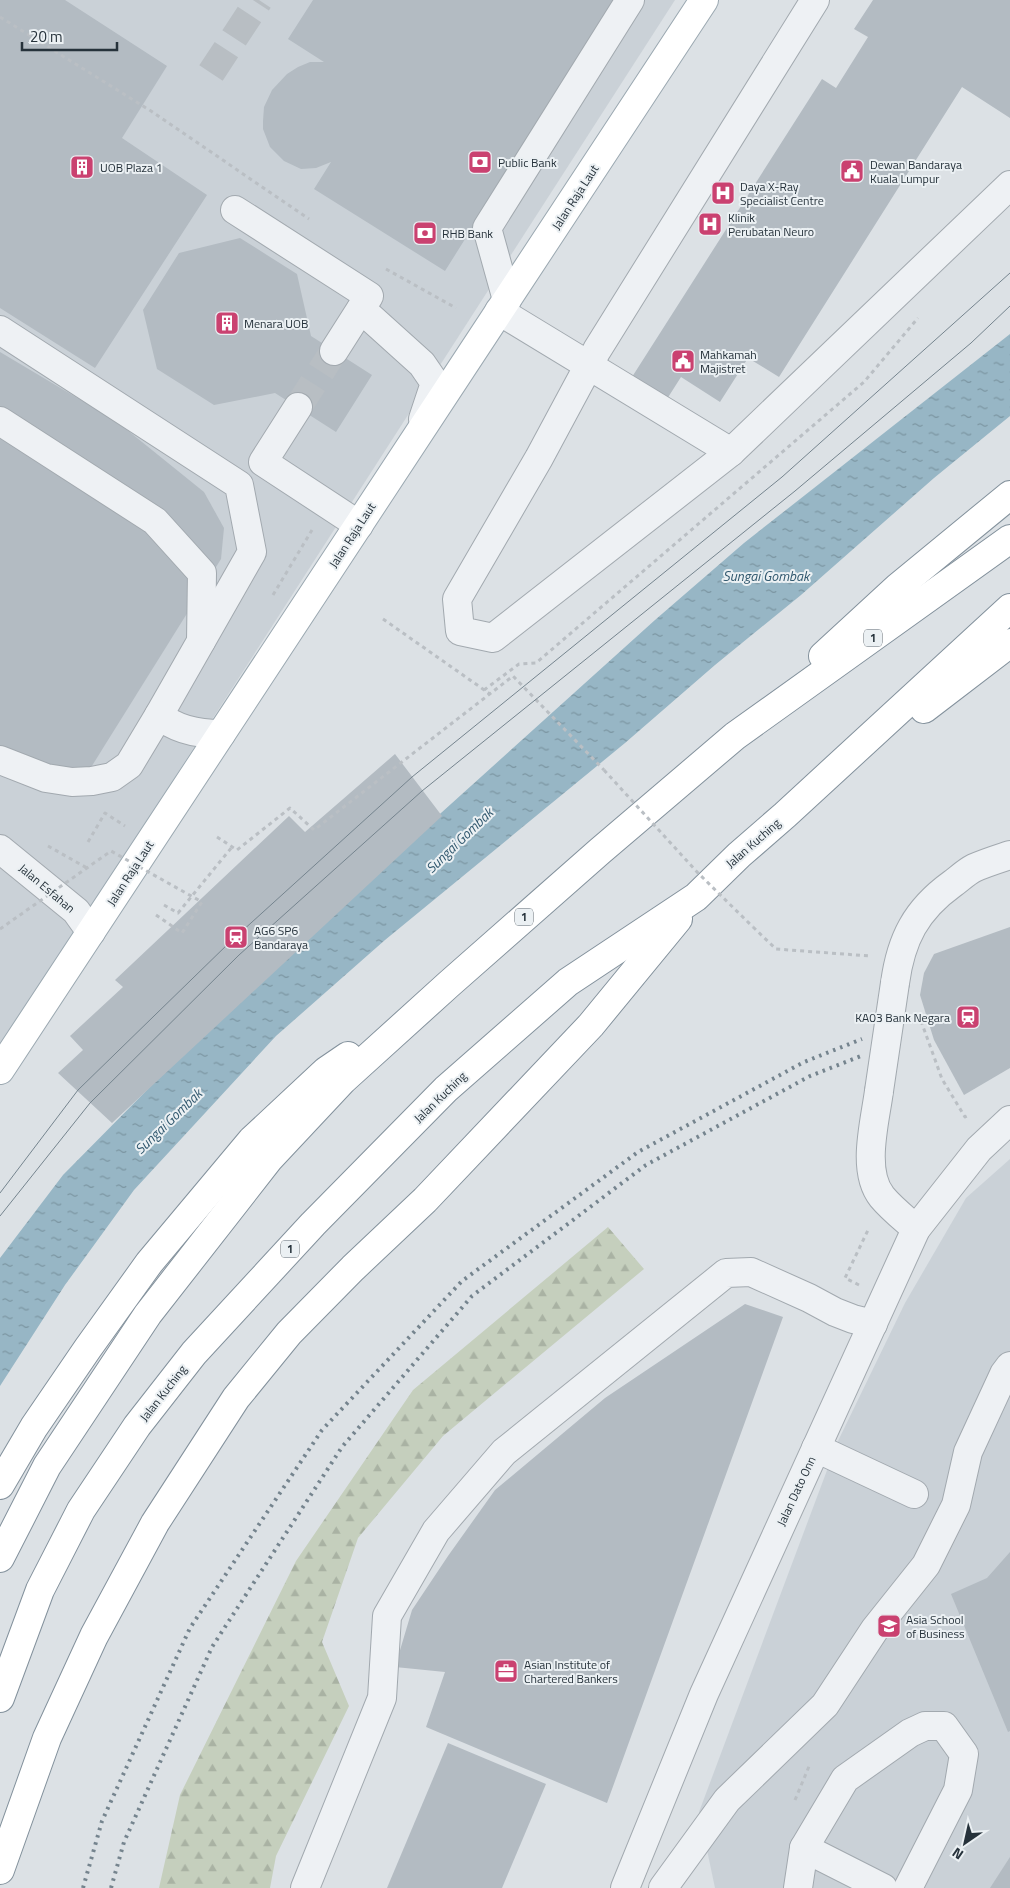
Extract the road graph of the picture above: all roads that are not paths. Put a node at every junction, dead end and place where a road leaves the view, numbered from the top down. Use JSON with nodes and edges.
{"nodes":[{"id":1,"x":630,"y":0,"type":"edge"},
{"id":2,"x":704,"y":0,"type":"edge"},
{"id":3,"x":815,"y":0,"type":"edge"},
{"id":4,"x":1010,"y":185,"type":"edge"},
{"id":5,"x":235,"y":210,"type":"dead end"},
{"id":6,"x":503,"y":306,"type":"junction"},
{"id":7,"x":361,"y":309,"type":"junction"},
{"id":8,"x":0,"y":330,"type":"edge"},
{"id":9,"x":334,"y":351,"type":"tunnel mouth"},
{"id":10,"x":588,"y":366,"type":"junction"},
{"id":11,"x":298,"y":408,"type":"tunnel mouth"},
{"id":12,"x":0,"y":421,"type":"edge"},
{"id":13,"x":420,"y":430,"type":"junction"},
{"id":14,"x":731,"y":452,"type":"junction"},
{"id":15,"x":1010,"y":495,"type":"edge"},
{"id":16,"x":359,"y":524,"type":"junction"},
{"id":17,"x":1010,"y":539,"type":"edge"},
{"id":18,"x":1010,"y":608,"type":"edge"},
{"id":19,"x":1010,"y":642,"type":"edge"},
{"id":20,"x":201,"y":643,"type":"junction"},
{"id":21,"x":159,"y":715,"type":"junction"},
{"id":22,"x":221,"y":734,"type":"junction"},
{"id":23,"x":735,"y":736,"type":"junction"},
{"id":24,"x":0,"y":760,"type":"edge"},
{"id":25,"x":786,"y":815,"type":"junction"},
{"id":26,"x":0,"y":849,"type":"edge"},
{"id":27,"x":1010,"y":855,"type":"edge"},
{"id":28,"x":696,"y":897,"type":"junction"},
{"id":29,"x":91,"y":932,"type":"junction"},
{"id":30,"x":449,"y":984,"type":"junction"},
{"id":31,"x":0,"y":1070,"type":"edge"},
{"id":32,"x":1010,"y":1120,"type":"edge"},
{"id":33,"x":916,"y":1229,"type":"junction"},
{"id":34,"x":873,"y":1324,"type":"junction"},
{"id":35,"x":1010,"y":1366,"type":"edge"},
{"id":36,"x":816,"y":1448,"type":"junction"},
{"id":37,"x":0,"y":1485,"type":"edge"},
{"id":38,"x":914,"y":1494,"type":"dead end"},
{"id":39,"x":0,"y":1558,"type":"edge"},
{"id":40,"x":0,"y":1698,"type":"edge"},
{"id":41,"x":804,"y":1848,"type":"junction"},
{"id":42,"x":0,"y":1870,"type":"edge"},
{"id":43,"x":305,"y":1888,"type":"edge"},
{"id":44,"x":625,"y":1888,"type":"edge"},
{"id":45,"x":663,"y":1888,"type":"edge"},
{"id":46,"x":798,"y":1888,"type":"edge"},
{"id":47,"x":883,"y":1888,"type":"edge"},
{"id":48,"x":908,"y":1888,"type":"edge"}],
"edges":[{"from":1,"to":6,"type":"street"},
{"from":2,"to":6,"type":"main road","name":"Jalan Raja Laut"},
{"from":3,"to":10,"type":"street"},
{"from":4,"to":14,"type":"street"},
{"from":5,"to":7,"type":"street"},
{"from":6,"to":10,"type":"street"},
{"from":6,"to":13,"type":"main road","name":"Jalan Raja Laut"},
{"from":7,"to":9,"type":"street"},
{"from":7,"to":13,"type":"street"},
{"from":8,"to":20,"type":"street"},
{"from":10,"to":14,"type":"street"},
{"from":10,"to":14,"type":"street"},
{"from":11,"to":16,"type":"street"},
{"from":12,"to":20,"type":"street"},
{"from":13,"to":16,"type":"main road","name":"Jalan Raja Laut"},
{"from":15,"to":23,"type":"main road"},
{"from":16,"to":22,"type":"main road","name":"Jalan Raja Laut"},
{"from":17,"to":23,"type":"main road","number":"1"},
{"from":18,"to":25,"type":"main road","name":"Jalan Kuching","number":"1"},
{"from":19,"to":25,"type":"main road"},
{"from":20,"to":21,"type":"street"},
{"from":21,"to":22,"type":"street"},
{"from":21,"to":24,"type":"street"},
{"from":22,"to":29,"type":"main road","name":"Jalan Raja Laut"},
{"from":23,"to":30,"type":"main road","number":"1"},
{"from":25,"to":28,"type":"main road","name":"Jalan Kuching","number":"1"},
{"from":26,"to":29,"type":"street","name":"Jalan Esfahan"},
{"from":27,"to":33,"type":"street","bridge":true},
{"from":28,"to":40,"type":"main road","name":"Jalan Kuching","number":"1"},
{"from":28,"to":42,"type":"main road"},
{"from":29,"to":31,"type":"main road","name":"Jalan Raja Laut"},
{"from":30,"to":37,"type":"main road"},
{"from":30,"to":39,"type":"main road","number":"1"},
{"from":32,"to":33,"type":"street","name":"Jalan Dato Onn"},
{"from":33,"to":34,"type":"street","name":"Jalan Dato Onn"},
{"from":34,"to":36,"type":"street","name":"Jalan Dato Onn"},
{"from":34,"to":43,"type":"street"},
{"from":35,"to":45,"type":"street"},
{"from":36,"to":38,"type":"street"},
{"from":36,"to":44,"type":"street","name":"Jalan Dato Onn"},
{"from":41,"to":46,"type":"street"},
{"from":41,"to":47,"type":"street"},
{"from":41,"to":48,"type":"street"}]}
